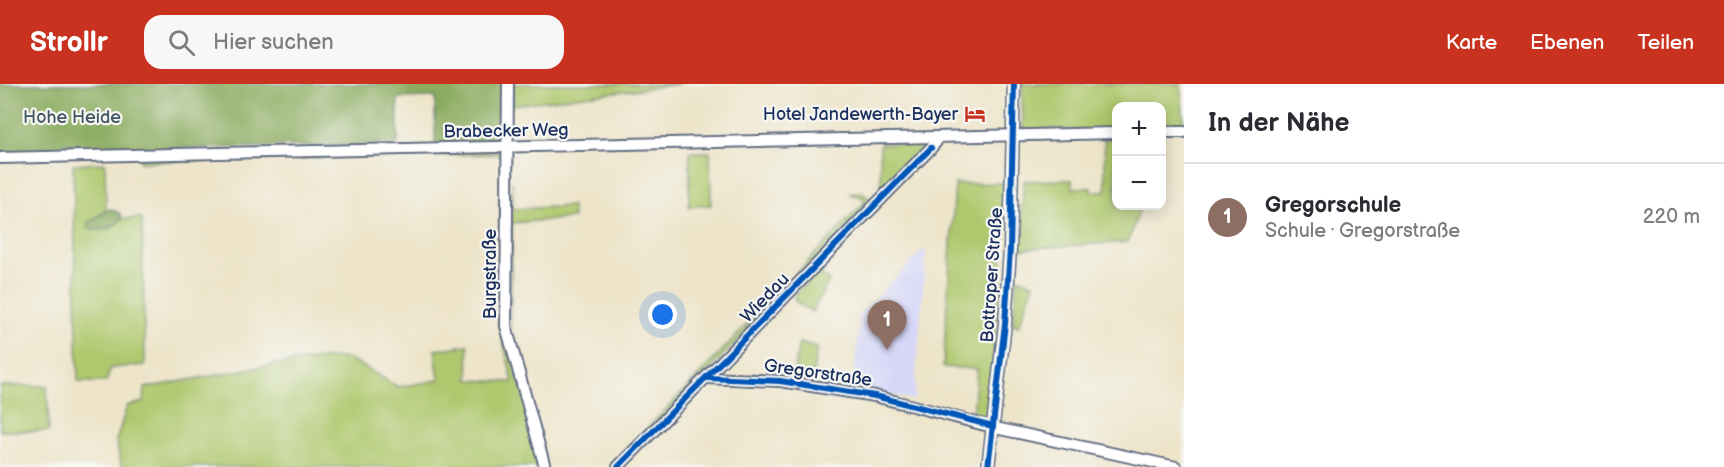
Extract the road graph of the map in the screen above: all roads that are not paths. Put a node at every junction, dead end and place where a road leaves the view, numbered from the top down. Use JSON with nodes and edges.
{"nodes":[{"id":1,"x":508,"y":84,"type":"edge"},
{"id":2,"x":1014,"y":84,"type":"edge"},
{"id":3,"x":1166,"y":132,"type":"edge"},
{"id":4,"x":1184,"y":132,"type":"edge"},
{"id":5,"x":1112,"y":133,"type":"edge"},
{"id":6,"x":1013,"y":135,"type":"junction"},
{"id":7,"x":936,"y":138,"type":"junction"},
{"id":8,"x":508,"y":148,"type":"junction"},
{"id":9,"x":0,"y":158,"type":"edge"},
{"id":10,"x":707,"y":378,"type":"junction"},
{"id":11,"x":993,"y":426,"type":"junction"},
{"id":12,"x":545,"y":467,"type":"edge"},
{"id":13,"x":618,"y":467,"type":"edge"},
{"id":14,"x":988,"y":467,"type":"edge"},
{"id":15,"x":1176,"y":467,"type":"edge"}],
"edges":[{"from":1,"to":8,"type":"street","name":"Burgstraße"},
{"from":2,"to":6,"type":"main road","name":"Bottroper Straße"},
{"from":3,"to":4,"type":"street"},
{"from":5,"to":6,"type":"street","name":"Brabecker Weg"},
{"from":6,"to":7,"type":"street","name":"Brabecker Weg"},
{"from":6,"to":11,"type":"main road","name":"Bottroper Straße"},
{"from":7,"to":8,"type":"street","name":"Brabecker Weg"},
{"from":7,"to":10,"type":"street","name":"Wiedau"},
{"from":8,"to":9,"type":"street","name":"Brabecker Weg"},
{"from":8,"to":12,"type":"street","name":"Burgstraße"},
{"from":10,"to":11,"type":"street","name":"Gregorstraße"},
{"from":10,"to":13,"type":"street","name":"Wiedau"},
{"from":11,"to":14,"type":"main road","name":"Bottroper Straße"},
{"from":11,"to":15,"type":"street","name":"Gregorstraße"}]}
